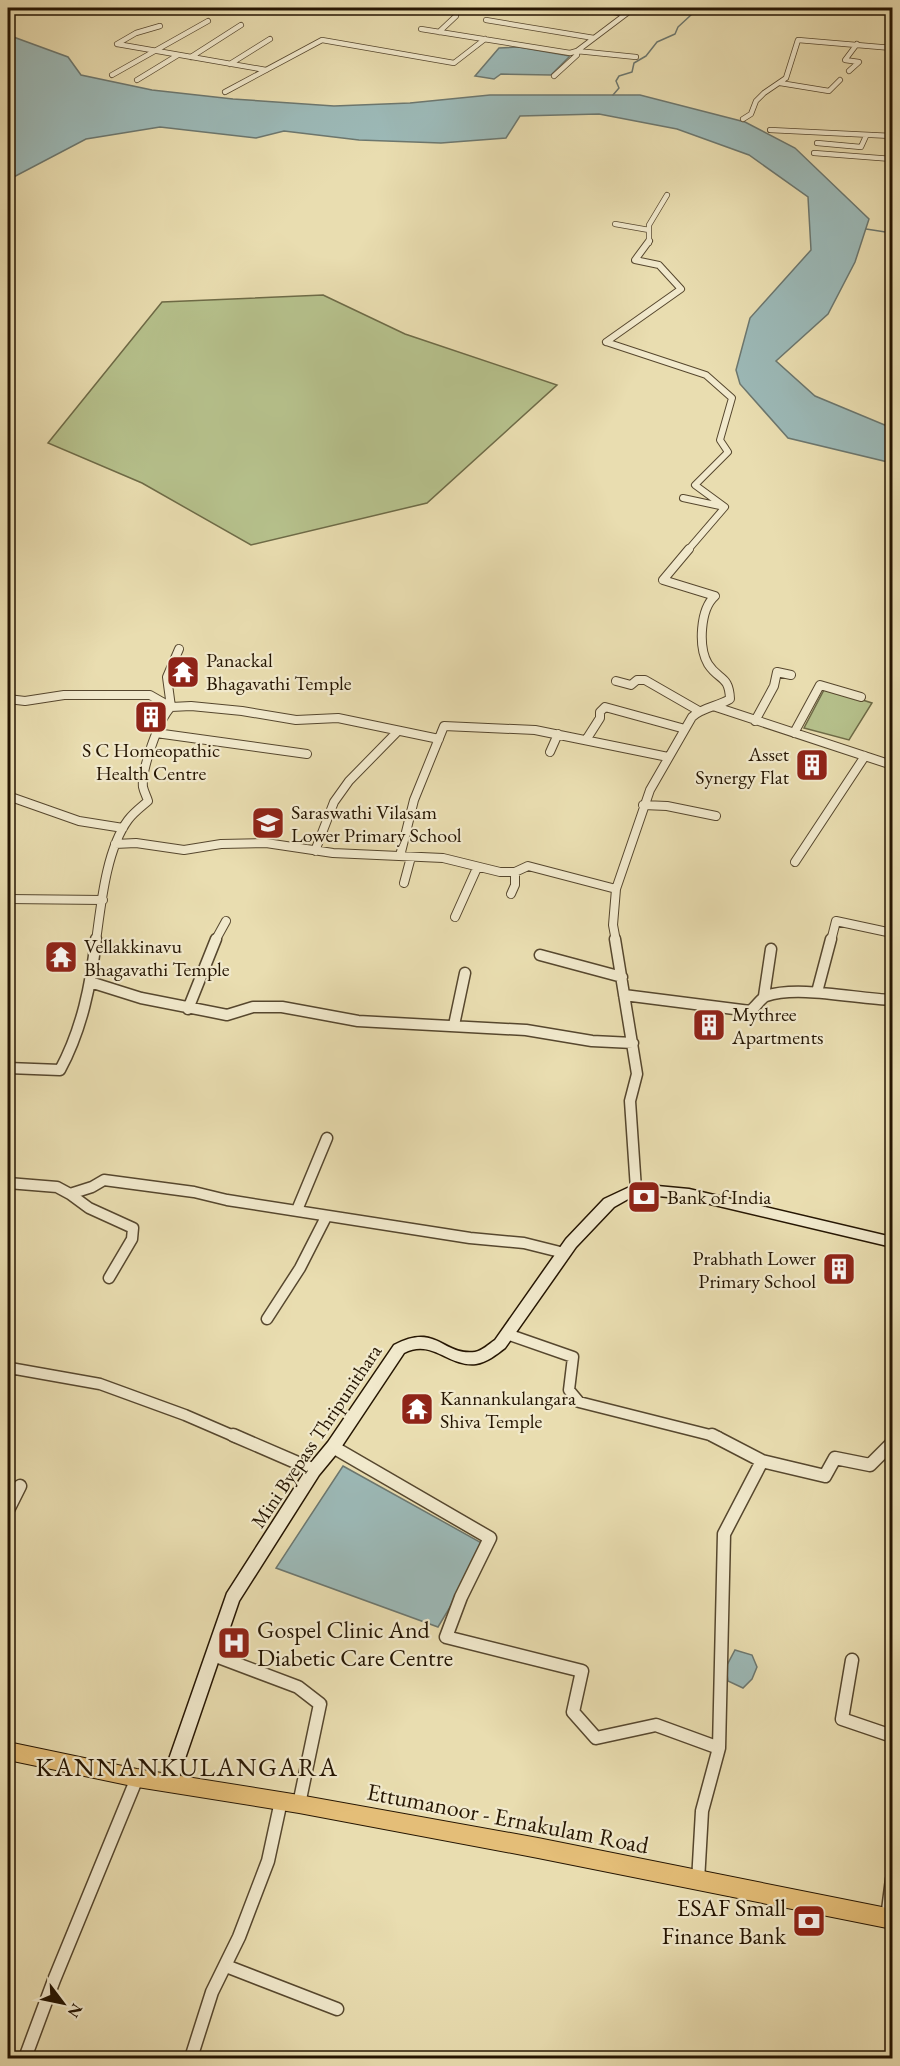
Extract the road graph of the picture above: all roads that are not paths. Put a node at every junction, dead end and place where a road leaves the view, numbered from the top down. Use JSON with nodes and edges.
{"nodes":[{"id":1,"x":588,"y":8,"type":"edge"},
{"id":2,"x":634,"y":8,"type":"edge"},
{"id":3,"x":626,"y":14,"type":"junction"},
{"id":4,"x":456,"y":16,"type":"dead end"},
{"id":5,"x":486,"y":20,"type":"dead end"},
{"id":6,"x":208,"y":21,"type":"dead end"},
{"id":7,"x":241,"y":25,"type":"dead end"},
{"id":8,"x":160,"y":26,"type":"dead end"},
{"id":9,"x":421,"y":29,"type":"dead end"},
{"id":10,"x":809,"y":31,"type":"dead end"},
{"id":11,"x":439,"y":32,"type":"junction"},
{"id":12,"x":594,"y":38,"type":"junction"},
{"id":13,"x":270,"y":39,"type":"dead end"},
{"id":14,"x":485,"y":39,"type":"junction"},
{"id":15,"x":810,"y":39,"type":"junction"},
{"id":16,"x":857,"y":44,"type":"junction"},
{"id":17,"x":892,"y":48,"type":"edge"},
{"id":18,"x":155,"y":51,"type":"junction"},
{"id":19,"x":577,"y":51,"type":"junction"},
{"id":20,"x":178,"y":55,"type":"junction"},
{"id":21,"x":191,"y":57,"type":"junction"},
{"id":22,"x":636,"y":57,"type":"dead end"},
{"id":23,"x":230,"y":64,"type":"junction"},
{"id":24,"x":266,"y":70,"type":"junction"},
{"id":25,"x":849,"y":71,"type":"dead end"},
{"id":26,"x":112,"y":75,"type":"dead end"},
{"id":27,"x":554,"y":76,"type":"dead end"},
{"id":28,"x":136,"y":80,"type":"dead end"},
{"id":29,"x":840,"y":80,"type":"dead end"},
{"id":30,"x":780,"y":83,"type":"junction"},
{"id":31,"x":225,"y":92,"type":"dead end"},
{"id":32,"x":743,"y":119,"type":"dead end"},
{"id":33,"x":770,"y":130,"type":"dead end"},
{"id":34,"x":867,"y":136,"type":"junction"},
{"id":35,"x":892,"y":136,"type":"edge"},
{"id":36,"x":817,"y":143,"type":"dead end"},
{"id":37,"x":814,"y":153,"type":"dead end"},
{"id":38,"x":892,"y":159,"type":"edge"},
{"id":39,"x":667,"y":195,"type":"dead end"},
{"id":40,"x":615,"y":224,"type":"dead end"},
{"id":41,"x":649,"y":230,"type":"junction"},
{"id":42,"x":683,"y":498,"type":"dead end"},
{"id":43,"x":725,"y":507,"type":"junction"},
{"id":44,"x":179,"y":649,"type":"dead end"},
{"id":45,"x":791,"y":675,"type":"dead end"},
{"id":46,"x":616,"y":681,"type":"dead end"},
{"id":47,"x":861,"y":697,"type":"dead end"},
{"id":48,"x":8,"y":699,"type":"edge"},
{"id":49,"x":171,"y":707,"type":"junction"},
{"id":50,"x":716,"y":707,"type":"junction"},
{"id":51,"x":699,"y":711,"type":"junction"},
{"id":52,"x":755,"y":721,"type":"junction"},
{"id":53,"x":685,"y":729,"type":"junction"},
{"id":54,"x":398,"y":731,"type":"junction"},
{"id":55,"x":156,"y":733,"type":"junction"},
{"id":56,"x":558,"y":734,"type":"junction"},
{"id":57,"x":794,"y":734,"type":"junction"},
{"id":58,"x":439,"y":739,"type":"junction"},
{"id":59,"x":586,"y":740,"type":"junction"},
{"id":60,"x":550,"y":752,"type":"dead end"},
{"id":61,"x":307,"y":754,"type":"dead end"},
{"id":62,"x":865,"y":756,"type":"junction"},
{"id":63,"x":668,"y":757,"type":"junction"},
{"id":64,"x":892,"y":765,"type":"edge"},
{"id":65,"x":8,"y":796,"type":"edge"},
{"id":66,"x":644,"y":805,"type":"junction"},
{"id":67,"x":716,"y":816,"type":"dead end"},
{"id":68,"x":123,"y":828,"type":"junction"},
{"id":69,"x":115,"y":844,"type":"junction"},
{"id":70,"x":315,"y":851,"type":"junction"},
{"id":71,"x":400,"y":856,"type":"junction"},
{"id":72,"x":411,"y":857,"type":"junction"},
{"id":73,"x":795,"y":862,"type":"dead end"},
{"id":74,"x":477,"y":868,"type":"junction"},
{"id":75,"x":515,"y":872,"type":"junction"},
{"id":76,"x":404,"y":884,"type":"dead end"},
{"id":77,"x":616,"y":889,"type":"junction"},
{"id":78,"x":511,"y":894,"type":"dead end"},
{"id":79,"x":8,"y":899,"type":"edge"},
{"id":80,"x":103,"y":900,"type":"junction"},
{"id":81,"x":455,"y":917,"type":"dead end"},
{"id":82,"x":226,"y":921,"type":"dead end"},
{"id":83,"x":892,"y":933,"type":"edge"},
{"id":84,"x":771,"y":949,"type":"dead end"},
{"id":85,"x":540,"y":955,"type":"dead end"},
{"id":86,"x":465,"y":973,"type":"dead end"},
{"id":87,"x":622,"y":977,"type":"junction"},
{"id":88,"x":90,"y":982,"type":"junction"},
{"id":89,"x":817,"y":992,"type":"junction"},
{"id":90,"x":624,"y":995,"type":"junction"},
{"id":91,"x":764,"y":996,"type":"junction"},
{"id":92,"x":892,"y":1000,"type":"edge"},
{"id":93,"x":188,"y":1009,"type":"junction"},
{"id":94,"x":454,"y":1025,"type":"junction"},
{"id":95,"x":633,"y":1043,"type":"junction"},
{"id":96,"x":8,"y":1068,"type":"edge"},
{"id":97,"x":327,"y":1138,"type":"dead end"},
{"id":98,"x":8,"y":1184,"type":"edge"},
{"id":99,"x":636,"y":1189,"type":"junction"},
{"id":100,"x":70,"y":1194,"type":"junction"},
{"id":101,"x":297,"y":1210,"type":"junction"},
{"id":102,"x":326,"y":1217,"type":"junction"},
{"id":103,"x":892,"y":1242,"type":"edge"},
{"id":104,"x":564,"y":1253,"type":"junction"},
{"id":105,"x":110,"y":1278,"type":"dead end"},
{"id":106,"x":267,"y":1319,"type":"dead end"},
{"id":107,"x":507,"y":1334,"type":"junction"},
{"id":108,"x":8,"y":1371,"type":"edge"},
{"id":109,"x":892,"y":1443,"type":"edge"},
{"id":110,"x":333,"y":1447,"type":"junction"},
{"id":111,"x":762,"y":1461,"type":"junction"},
{"id":112,"x":314,"y":1470,"type":"junction"},
{"id":113,"x":20,"y":1486,"type":"dead end"},
{"id":114,"x":8,"y":1510,"type":"edge"},
{"id":115,"x":213,"y":1655,"type":"junction"},
{"id":116,"x":852,"y":1660,"type":"dead end"},
{"id":117,"x":892,"y":1736,"type":"edge"},
{"id":118,"x":719,"y":1748,"type":"junction"},
{"id":119,"x":8,"y":1751,"type":"edge"},
{"id":120,"x":137,"y":1778,"type":"junction"},
{"id":121,"x":169,"y":1782,"type":"junction"},
{"id":122,"x":290,"y":1802,"type":"junction"},
{"id":123,"x":892,"y":1879,"type":"edge"},
{"id":124,"x":698,"y":1881,"type":"junction"},
{"id":125,"x":890,"y":1919,"type":"edge"},
{"id":126,"x":226,"y":1966,"type":"junction"},
{"id":127,"x":337,"y":2009,"type":"dead end"},
{"id":128,"x":25,"y":2058,"type":"edge"},
{"id":129,"x":191,"y":2058,"type":"edge"}],
"edges":[{"from":1,"to":3,"type":"street"},
{"from":2,"to":3,"type":"street"},
{"from":3,"to":12,"type":"street"},
{"from":4,"to":11,"type":"street"},
{"from":5,"to":12,"type":"street"},
{"from":6,"to":18,"type":"street"},
{"from":7,"to":21,"type":"street"},
{"from":8,"to":18,"type":"street"},
{"from":9,"to":11,"type":"street"},
{"from":10,"to":15,"type":"street"},
{"from":11,"to":14,"type":"street"},
{"from":12,"to":19,"type":"street"},
{"from":13,"to":23,"type":"street"},
{"from":14,"to":19,"type":"street"},
{"from":14,"to":24,"type":"street"},
{"from":15,"to":16,"type":"street"},
{"from":15,"to":30,"type":"street"},
{"from":16,"to":17,"type":"street"},
{"from":16,"to":25,"type":"street"},
{"from":18,"to":20,"type":"street"},
{"from":18,"to":26,"type":"street"},
{"from":19,"to":22,"type":"street"},
{"from":19,"to":27,"type":"street"},
{"from":20,"to":21,"type":"street"},
{"from":20,"to":28,"type":"street"},
{"from":21,"to":23,"type":"street"},
{"from":23,"to":24,"type":"street"},
{"from":24,"to":31,"type":"street"},
{"from":29,"to":30,"type":"street"},
{"from":30,"to":32,"type":"street"},
{"from":33,"to":34,"type":"street"},
{"from":34,"to":35,"type":"street"},
{"from":34,"to":36,"type":"street"},
{"from":37,"to":38,"type":"street"},
{"from":39,"to":41,"type":"street"},
{"from":40,"to":41,"type":"street"},
{"from":41,"to":43,"type":"street"},
{"from":42,"to":43,"type":"street"},
{"from":43,"to":50,"type":"street"},
{"from":44,"to":49,"type":"street"},
{"from":45,"to":52,"type":"street"},
{"from":46,"to":51,"type":"street"},
{"from":47,"to":57,"type":"street"},
{"from":48,"to":49,"type":"street"},
{"from":49,"to":54,"type":"street"},
{"from":49,"to":55,"type":"street"},
{"from":50,"to":51,"type":"street"},
{"from":50,"to":52,"type":"street"},
{"from":51,"to":53,"type":"street"},
{"from":52,"to":57,"type":"street"},
{"from":53,"to":59,"type":"street"},
{"from":53,"to":63,"type":"street"},
{"from":54,"to":58,"type":"street"},
{"from":54,"to":70,"type":"street"},
{"from":55,"to":61,"type":"street"},
{"from":55,"to":68,"type":"street"},
{"from":56,"to":58,"type":"street"},
{"from":56,"to":59,"type":"street"},
{"from":56,"to":60,"type":"street"},
{"from":57,"to":62,"type":"street"},
{"from":58,"to":71,"type":"street"},
{"from":59,"to":63,"type":"street"},
{"from":62,"to":64,"type":"street"},
{"from":62,"to":73,"type":"street"},
{"from":63,"to":66,"type":"street"},
{"from":65,"to":68,"type":"street"},
{"from":66,"to":67,"type":"street"},
{"from":66,"to":77,"type":"street"},
{"from":68,"to":69,"type":"street"},
{"from":69,"to":70,"type":"street"},
{"from":69,"to":80,"type":"street"},
{"from":70,"to":71,"type":"street"},
{"from":71,"to":72,"type":"street"},
{"from":72,"to":74,"type":"street"},
{"from":72,"to":76,"type":"street"},
{"from":74,"to":75,"type":"street"},
{"from":74,"to":81,"type":"street"},
{"from":75,"to":77,"type":"street"},
{"from":75,"to":78,"type":"street"},
{"from":77,"to":87,"type":"street"},
{"from":79,"to":80,"type":"street"},
{"from":80,"to":88,"type":"street"},
{"from":82,"to":93,"type":"street"},
{"from":83,"to":89,"type":"street"},
{"from":84,"to":91,"type":"street"},
{"from":85,"to":87,"type":"street"},
{"from":86,"to":94,"type":"street"},
{"from":87,"to":90,"type":"street"},
{"from":88,"to":93,"type":"street"},
{"from":88,"to":96,"type":"street"},
{"from":89,"to":91,"type":"street"},
{"from":89,"to":92,"type":"street"},
{"from":90,"to":91,"type":"street"},
{"from":90,"to":95,"type":"street"},
{"from":93,"to":94,"type":"street"},
{"from":94,"to":95,"type":"street"},
{"from":95,"to":99,"type":"street"},
{"from":97,"to":101,"type":"street"},
{"from":98,"to":100,"type":"street"},
{"from":99,"to":103,"type":"main road"},
{"from":99,"to":104,"type":"main road","name":"Mini Byepass Thripunithara"},
{"from":100,"to":101,"type":"street"},
{"from":100,"to":105,"type":"street"},
{"from":101,"to":102,"type":"street"},
{"from":102,"to":104,"type":"street"},
{"from":102,"to":106,"type":"street"},
{"from":104,"to":107,"type":"main road","name":"Mini Byepass Thripunithara"},
{"from":107,"to":110,"type":"main road","name":"Mini Byepass Thripunithara"},
{"from":107,"to":111,"type":"street"},
{"from":108,"to":112,"type":"street"},
{"from":109,"to":111,"type":"street"},
{"from":110,"to":112,"type":"main road","name":"Mini Byepass Thripunithara"},
{"from":110,"to":118,"type":"street"},
{"from":111,"to":118,"type":"street"},
{"from":112,"to":115,"type":"main road","name":"Mini Byepass Thripunithara"},
{"from":113,"to":114,"type":"street"},
{"from":115,"to":121,"type":"main road","name":"Mini Byepass Thripunithara"},
{"from":115,"to":122,"type":"street"},
{"from":116,"to":117,"type":"street"},
{"from":118,"to":124,"type":"street"},
{"from":119,"to":120,"type":"main road","name":"Ettumanoor - Ernakulam Road"},
{"from":120,"to":121,"type":"main road","name":"Ettumanoor - Ernakulam Road"},
{"from":120,"to":128,"type":"street"},
{"from":121,"to":122,"type":"main road","name":"Ettumanoor - Ernakulam Road"},
{"from":122,"to":124,"type":"main road","name":"Ettumanoor - Ernakulam Road"},
{"from":122,"to":126,"type":"street"},
{"from":123,"to":125,"type":"street"},
{"from":124,"to":125,"type":"main road","name":"Ettumanoor - Ernakulam Road"},
{"from":126,"to":127,"type":"street"},
{"from":126,"to":129,"type":"street"}]}
